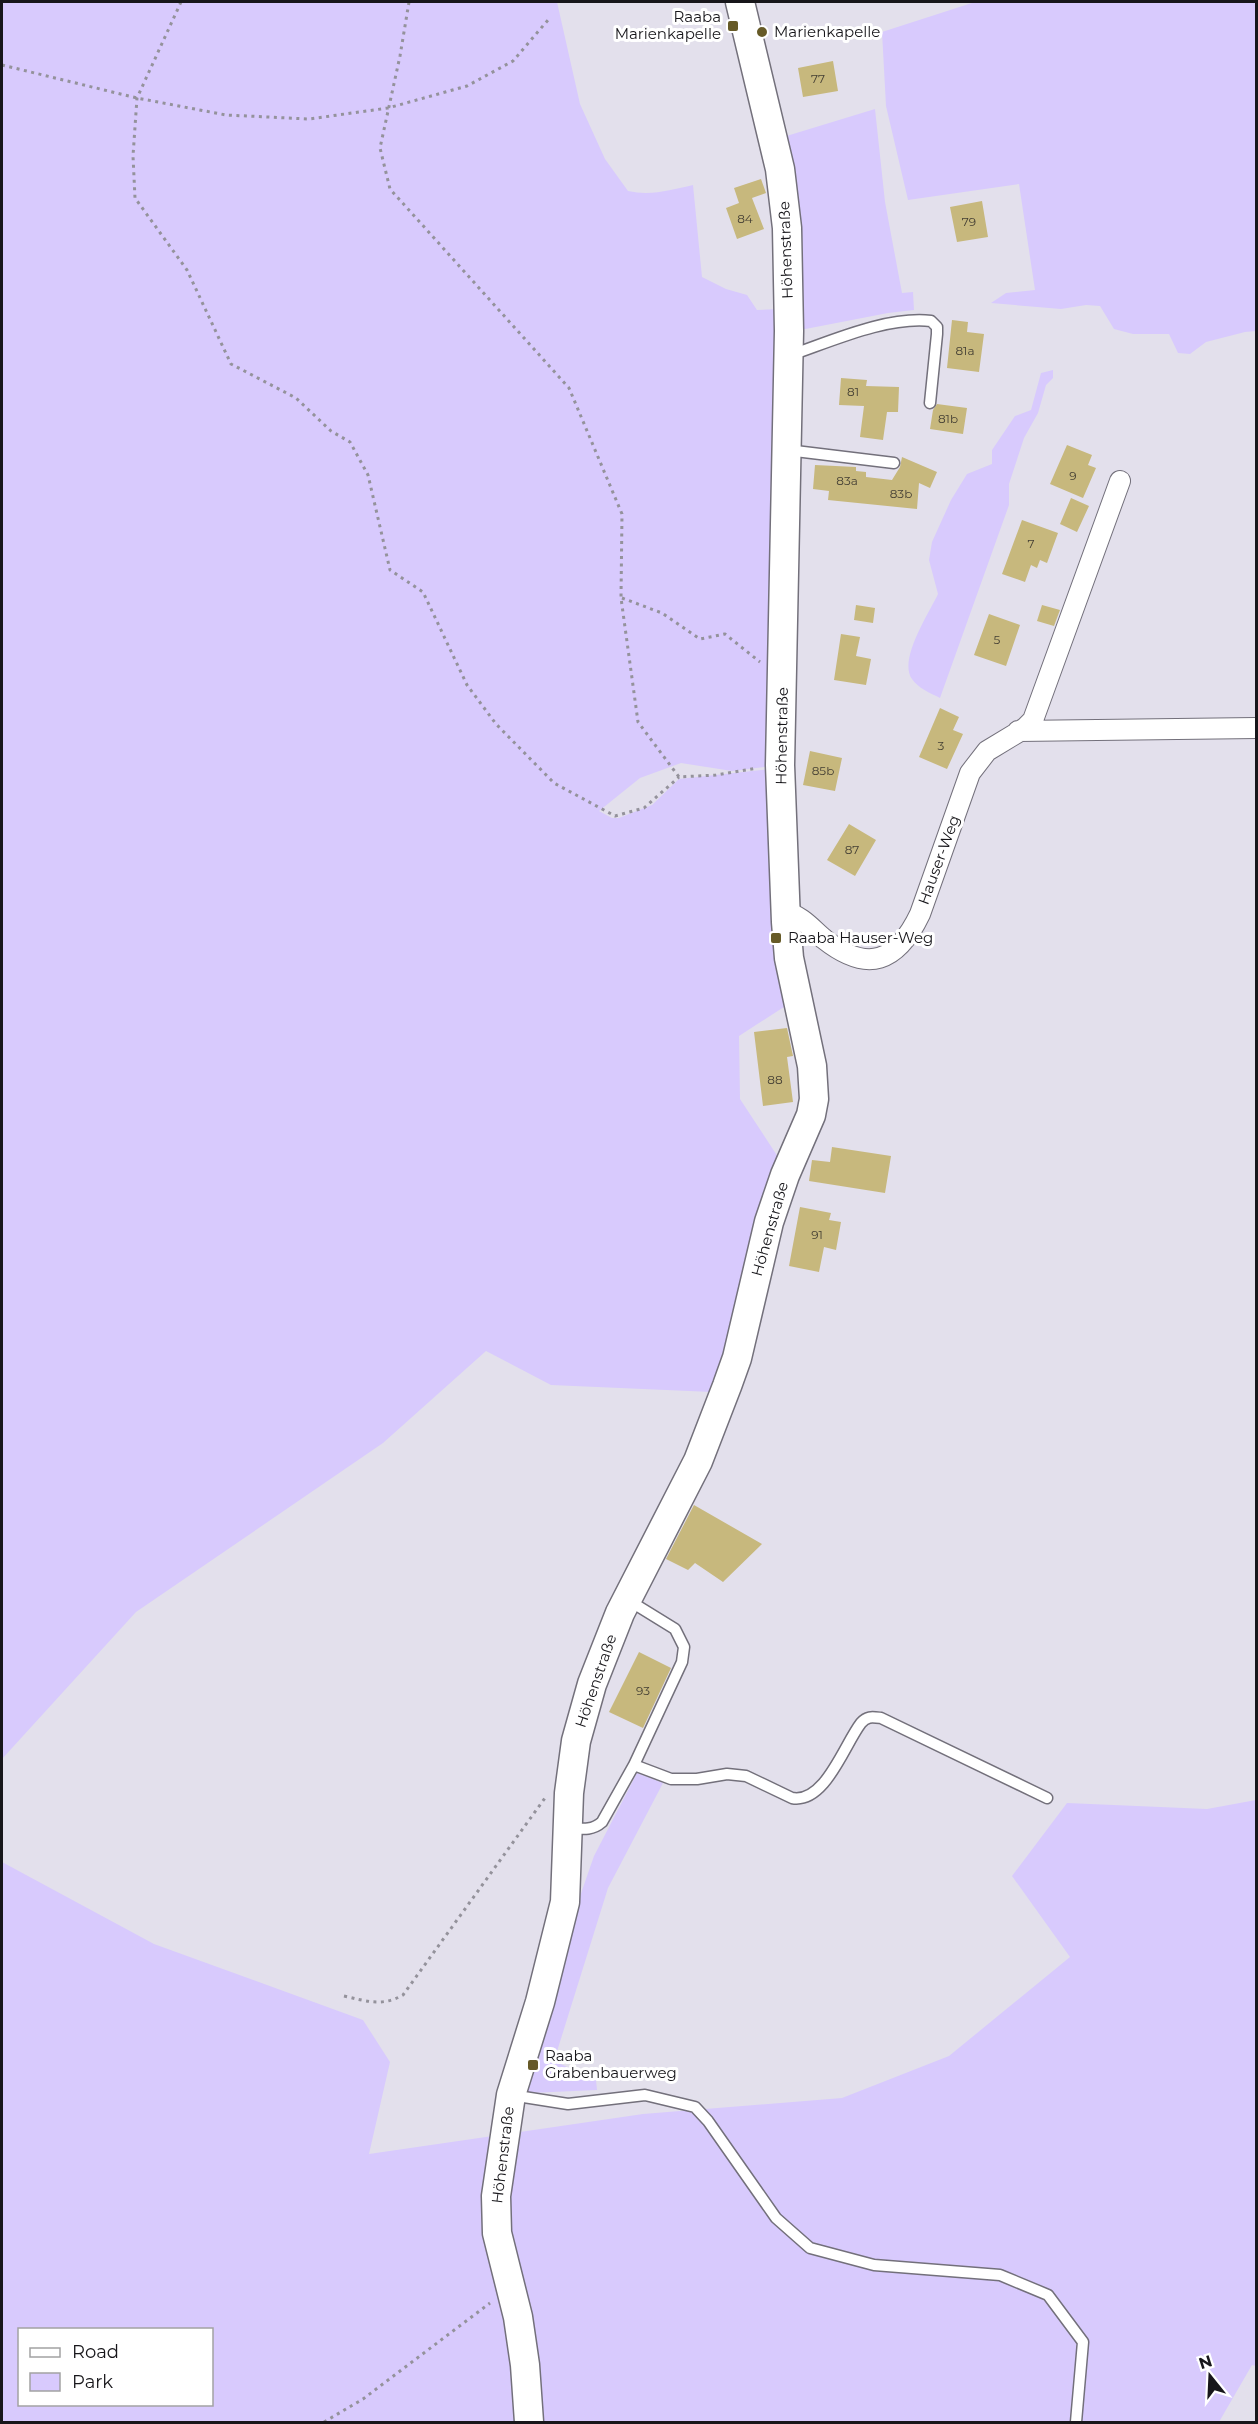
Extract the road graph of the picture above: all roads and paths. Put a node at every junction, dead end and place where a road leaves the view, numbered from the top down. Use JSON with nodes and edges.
{"nodes":[{"id":1,"x":181,"y":2,"type":"edge"},
{"id":2,"x":408,"y":2,"type":"edge"},
{"id":3,"x":740,"y":2,"type":"edge"},
{"id":4,"x":548,"y":20,"type":"dead end"},
{"id":5,"x":2,"y":65,"type":"edge"},
{"id":6,"x":137,"y":98,"type":"junction"},
{"id":7,"x":388,"y":108,"type":"junction"},
{"id":8,"x":788,"y":356,"type":"junction"},
{"id":9,"x":930,"y":403,"type":"dead end"},
{"id":10,"x":786,"y":450,"type":"junction"},
{"id":11,"x":894,"y":463,"type":"dead end"},
{"id":12,"x":1120,"y":481,"type":"dead end"},
{"id":13,"x":621,"y":598,"type":"junction"},
{"id":14,"x":782,"y":680,"type":"junction"},
{"id":15,"x":1257,"y":728,"type":"edge"},
{"id":16,"x":1018,"y":732,"type":"junction"},
{"id":17,"x":780,"y":765,"type":"junction"},
{"id":18,"x":679,"y":777,"type":"junction"},
{"id":19,"x":785,"y":912,"type":"junction"},
{"id":20,"x":627,"y":1599,"type":"junction"},
{"id":21,"x":634,"y":1765,"type":"junction"},
{"id":22,"x":569,"y":1794,"type":"junction"},
{"id":23,"x":1047,"y":1798,"type":"dead end"},
{"id":24,"x":569,"y":1828,"type":"junction"},
{"id":25,"x":344,"y":1996,"type":"dead end"},
{"id":26,"x":511,"y":2095,"type":"junction"},
{"id":27,"x":511,"y":2288,"type":"junction"},
{"id":28,"x":324,"y":2422,"type":"edge"},
{"id":29,"x":529,"y":2422,"type":"edge"},
{"id":30,"x":1076,"y":2422,"type":"edge"}],
"edges":[{"from":1,"to":6,"type":"path"},
{"from":2,"to":7,"type":"path"},
{"from":3,"to":8,"type":"street","name":"Höhenstraße"},
{"from":4,"to":7,"type":"path"},
{"from":5,"to":6,"type":"path"},
{"from":6,"to":7,"type":"path"},
{"from":6,"to":18,"type":"path"},
{"from":7,"to":13,"type":"path"},
{"from":8,"to":9,"type":"lane"},
{"from":8,"to":10,"type":"street","name":"Höhenstraße"},
{"from":10,"to":11,"type":"lane"},
{"from":10,"to":14,"type":"street","name":"Höhenstraße"},
{"from":12,"to":16,"type":"street","name":"Hauser-Weg"},
{"from":13,"to":14,"type":"path"},
{"from":13,"to":18,"type":"path"},
{"from":14,"to":17,"type":"street","name":"Höhenstraße"},
{"from":15,"to":16,"type":"street"},
{"from":16,"to":19,"type":"street","name":"Hauser-Weg"},
{"from":17,"to":18,"type":"path"},
{"from":17,"to":19,"type":"street","name":"Höhenstraße"},
{"from":19,"to":20,"type":"street","name":"Höhenstraße"},
{"from":20,"to":21,"type":"lane"},
{"from":20,"to":22,"type":"street","name":"Höhenstraße"},
{"from":21,"to":23,"type":"lane"},
{"from":21,"to":24,"type":"lane"},
{"from":22,"to":24,"type":"street","name":"Höhenstraße"},
{"from":22,"to":25,"type":"path"},
{"from":24,"to":26,"type":"street","name":"Höhenstraße"},
{"from":26,"to":27,"type":"street","name":"Höhenstraße"},
{"from":26,"to":30,"type":"lane"},
{"from":27,"to":28,"type":"path"},
{"from":27,"to":29,"type":"street","name":"Höhenstraße"}]}
